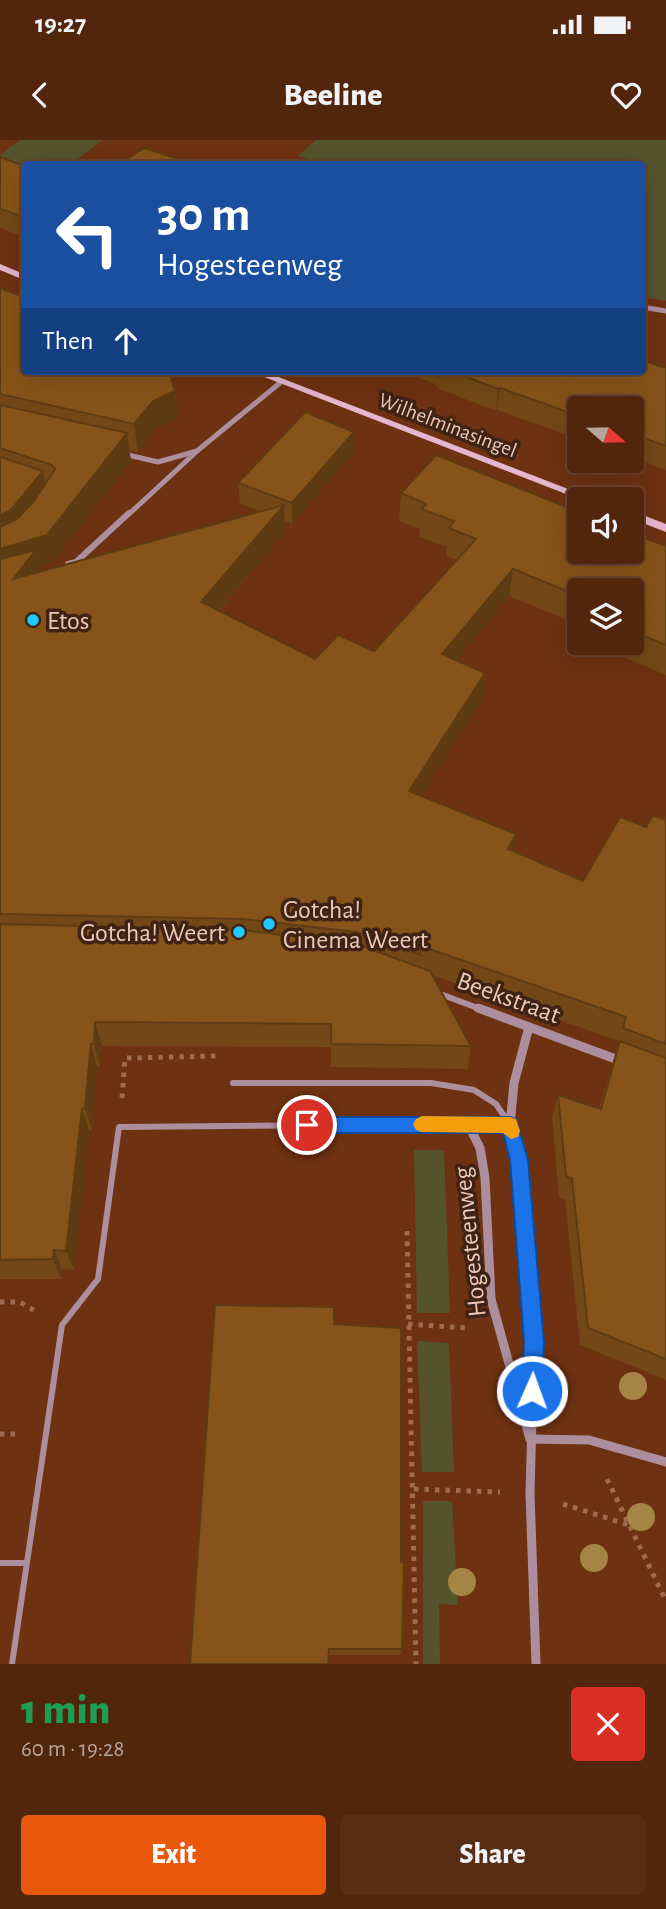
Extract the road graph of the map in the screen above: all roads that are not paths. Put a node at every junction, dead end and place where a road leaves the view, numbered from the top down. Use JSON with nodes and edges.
{"nodes":[{"id":1,"x":0,"y":267,"type":"edge"},
{"id":2,"x":21,"y":276,"type":"edge"},
{"id":3,"x":646,"y":308,"type":"edge"},
{"id":4,"x":666,"y":311,"type":"edge"},
{"id":5,"x":264,"y":375,"type":"edge"},
{"id":6,"x":281,"y":382,"type":"junction"},
{"id":7,"x":197,"y":451,"type":"junction"},
{"id":8,"x":119,"y":453,"type":"edge"},
{"id":9,"x":567,"y":491,"type":"edge"},
{"id":10,"x":644,"y":520,"type":"edge"},
{"id":11,"x":666,"y":528,"type":"edge"},
{"id":12,"x":63,"y":566,"type":"edge"},
{"id":13,"x":430,"y":990,"type":"edge"},
{"id":14,"x":529,"y":1027,"type":"junction"},
{"id":15,"x":629,"y":1064,"type":"edge"},
{"id":16,"x":233,"y":1083,"type":"dead end"},
{"id":17,"x":468,"y":1124,"type":"junction"},
{"id":18,"x":510,"y":1125,"type":"junction"},
{"id":19,"x":530,"y":1439,"type":"junction"},
{"id":20,"x":666,"y":1462,"type":"edge"},
{"id":21,"x":0,"y":1563,"type":"edge"},
{"id":22,"x":25,"y":1563,"type":"junction"},
{"id":23,"x":12,"y":1664,"type":"edge"},
{"id":24,"x":536,"y":1664,"type":"edge"}],
"edges":[{"from":1,"to":2,"type":"street"},
{"from":3,"to":4,"type":"street"},
{"from":5,"to":6,"type":"street","name":"Wilhelminasingel"},
{"from":6,"to":7,"type":"street"},
{"from":6,"to":9,"type":"street","name":"Wilhelminasingel"},
{"from":7,"to":8,"type":"street"},
{"from":7,"to":12,"type":"street"},
{"from":10,"to":11,"type":"street"},
{"from":13,"to":14,"type":"street","name":"Beekstraat"},
{"from":14,"to":15,"type":"street","name":"Beekstraat"},
{"from":14,"to":18,"type":"street","name":"Hogesteenweg"},
{"from":16,"to":18,"type":"lane"},
{"from":17,"to":18,"type":"street"},
{"from":17,"to":19,"type":"street","name":"Hogesteenweg"},
{"from":17,"to":22,"type":"lane"},
{"from":18,"to":19,"type":"street","name":"Hogesteenweg"},
{"from":19,"to":20,"type":"street"},
{"from":19,"to":24,"type":"street","name":"Hogesteenweg"},
{"from":21,"to":22,"type":"lane"},
{"from":22,"to":23,"type":"lane"}]}
